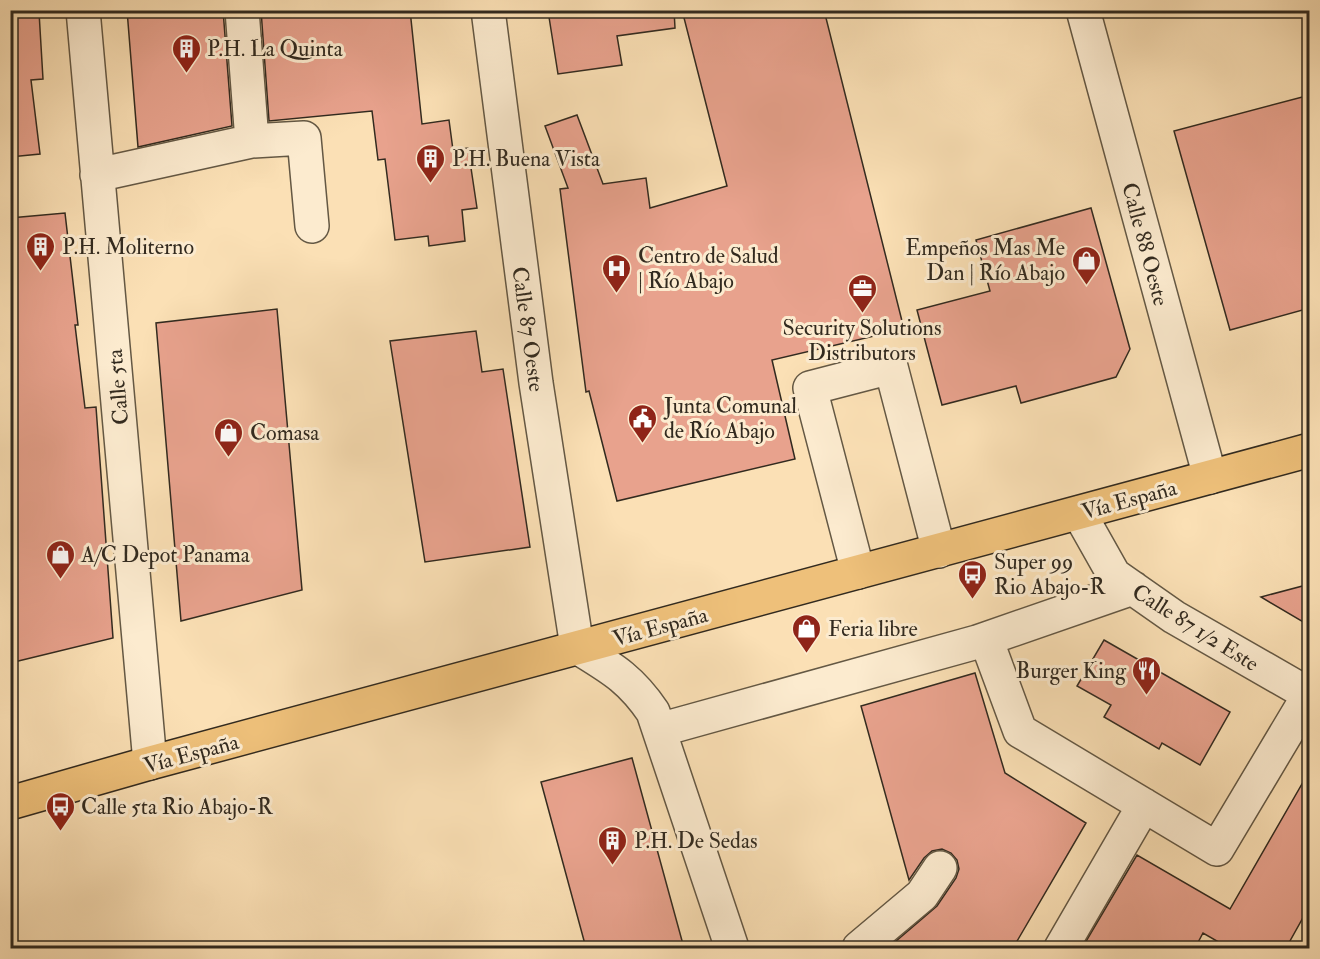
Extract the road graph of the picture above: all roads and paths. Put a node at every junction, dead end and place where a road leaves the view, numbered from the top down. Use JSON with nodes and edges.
{"nodes":[{"id":1,"x":83,"y":10,"type":"edge"},
{"id":2,"x":242,"y":10,"type":"edge"},
{"id":3,"x":488,"y":10,"type":"edge"},
{"id":4,"x":1083,"y":10,"type":"edge"},
{"id":5,"x":252,"y":141,"type":"junction"},
{"id":6,"x":98,"y":175,"type":"junction"},
{"id":7,"x":312,"y":226,"type":"dead end"},
{"id":8,"x":1310,"y":450,"type":"edge"},
{"id":9,"x":1210,"y":477,"type":"junction"},
{"id":10,"x":1079,"y":513,"type":"junction"},
{"id":11,"x":939,"y":551,"type":"junction"},
{"id":12,"x":858,"y":572,"type":"junction"},
{"id":13,"x":1133,"y":588,"type":"junction"},
{"id":14,"x":986,"y":639,"type":"junction"},
{"id":15,"x":577,"y":648,"type":"junction"},
{"id":16,"x":1309,"y":695,"type":"edge"},
{"id":17,"x":659,"y":730,"type":"junction"},
{"id":18,"x":150,"y":764,"type":"junction"},
{"id":19,"x":10,"y":803,"type":"edge"},
{"id":20,"x":1144,"y":805,"type":"junction"},
{"id":21,"x":940,"y":868,"type":"dead end"},
{"id":22,"x":732,"y":948,"type":"edge"},
{"id":23,"x":859,"y":948,"type":"edge"},
{"id":24,"x":1061,"y":948,"type":"edge"}],
"edges":[{"from":1,"to":6,"type":"street","name":"Calle 5ta"},
{"from":2,"to":5,"type":"street"},
{"from":3,"to":15,"type":"street","name":"Calle 87 Oeste"},
{"from":4,"to":9,"type":"street","name":"Calle 88 Oeste"},
{"from":5,"to":6,"type":"street"},
{"from":5,"to":7,"type":"street"},
{"from":6,"to":18,"type":"street","name":"Calle 5ta"},
{"from":8,"to":9,"type":"main road","name":"Vía España"},
{"from":9,"to":10,"type":"main road","name":"Vía España"},
{"from":10,"to":11,"type":"main road","name":"Vía España"},
{"from":10,"to":13,"type":"street","name":"Calle 87 1/2 Este"},
{"from":11,"to":12,"type":"main road","name":"Vía España"},
{"from":11,"to":12,"type":"street"},
{"from":12,"to":15,"type":"main road","name":"Vía España"},
{"from":13,"to":14,"type":"street"},
{"from":13,"to":16,"type":"street","name":"Calle 87 1/2 Este"},
{"from":14,"to":17,"type":"street"},
{"from":14,"to":20,"type":"street"},
{"from":15,"to":17,"type":"street"},
{"from":15,"to":18,"type":"main road","name":"Vía España"},
{"from":16,"to":20,"type":"street"},
{"from":17,"to":22,"type":"street"},
{"from":18,"to":19,"type":"main road","name":"Vía España"},
{"from":20,"to":24,"type":"street"},
{"from":21,"to":23,"type":"street"}]}
